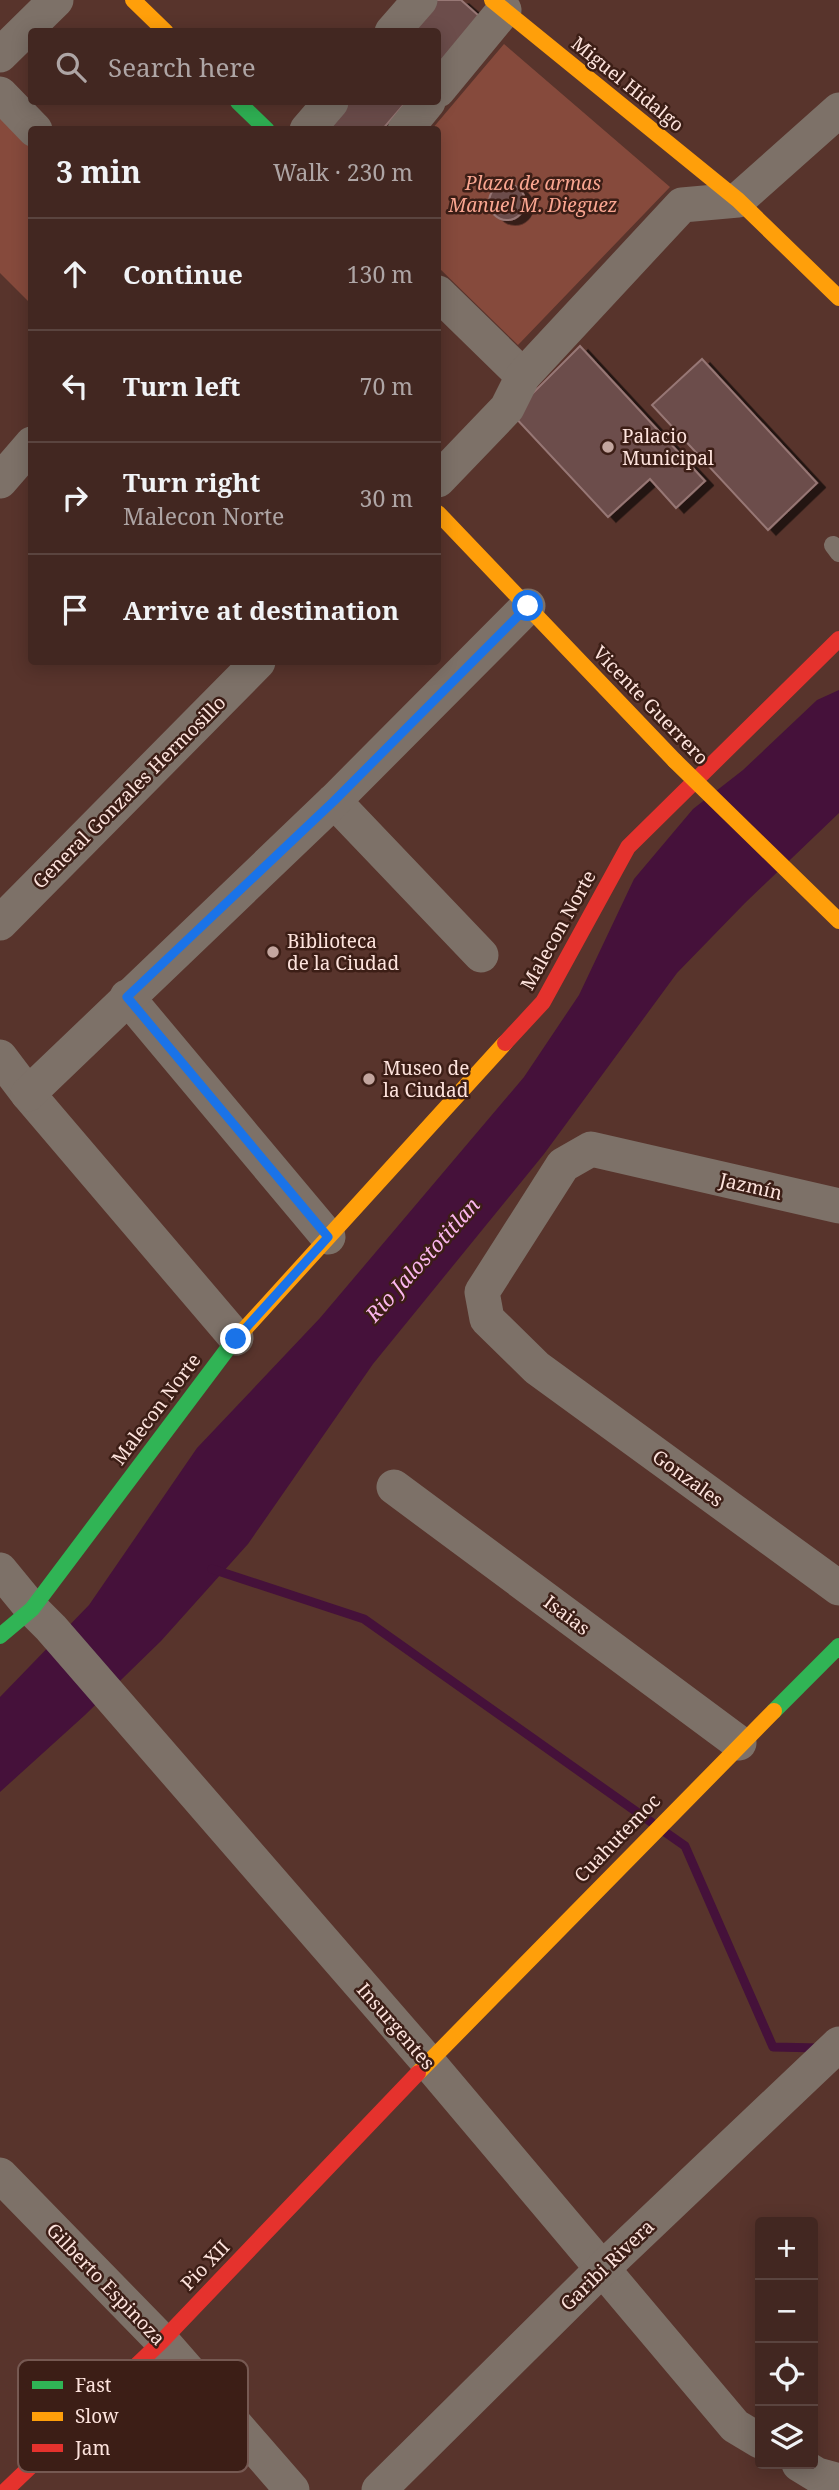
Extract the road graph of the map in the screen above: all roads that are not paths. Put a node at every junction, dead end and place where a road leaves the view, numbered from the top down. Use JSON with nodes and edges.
{"nodes":[{"id":1,"x":56,"y":0,"type":"edge"},
{"id":2,"x":133,"y":0,"type":"edge"},
{"id":3,"x":420,"y":0,"type":"edge"},
{"id":4,"x":494,"y":13,"type":"edge"},
{"id":5,"x":162,"y":28,"type":"edge"},
{"id":6,"x":396,"y":28,"type":"edge"},
{"id":7,"x":0,"y":55,"type":"edge"},
{"id":8,"x":441,"y":86,"type":"edge"},
{"id":9,"x":0,"y":94,"type":"edge"},
{"id":10,"x":241,"y":105,"type":"edge"},
{"id":11,"x":328,"y":105,"type":"edge"},
{"id":12,"x":426,"y":105,"type":"edge"},
{"id":13,"x":839,"y":110,"type":"edge"},
{"id":14,"x":31,"y":126,"type":"edge"},
{"id":15,"x":263,"y":126,"type":"edge"},
{"id":16,"x":310,"y":126,"type":"edge"},
{"id":17,"x":408,"y":126,"type":"edge"},
{"id":18,"x":737,"y":200,"type":"junction"},
{"id":19,"x":441,"y":296,"type":"edge"},
{"id":20,"x":839,"y":298,"type":"edge"},
{"id":21,"x":523,"y":376,"type":"junction"},
{"id":22,"x":28,"y":449,"type":"edge"},
{"id":23,"x":441,"y":477,"type":"edge"},
{"id":24,"x":0,"y":481,"type":"edge"},
{"id":25,"x":441,"y":516,"type":"edge"},
{"id":26,"x":528,"y":606,"type":"junction"},
{"id":27,"x":839,"y":639,"type":"edge"},
{"id":28,"x":255,"y":665,"type":"edge"},
{"id":29,"x":334,"y":801,"type":"junction"},
{"id":30,"x":839,"y":921,"type":"edge"},
{"id":31,"x":0,"y":923,"type":"edge"},
{"id":32,"x":481,"y":955,"type":"dead end"},
{"id":33,"x":127,"y":997,"type":"junction"},
{"id":34,"x":0,"y":1057,"type":"edge"},
{"id":35,"x":29,"y":1094,"type":"junction"},
{"id":36,"x":839,"y":1206,"type":"edge"},
{"id":37,"x":328,"y":1237,"type":"junction"},
{"id":38,"x":236,"y":1339,"type":"junction"},
{"id":39,"x":537,"y":1368,"type":"joint"},
{"id":40,"x":394,"y":1487,"type":"dead end"},
{"id":41,"x":0,"y":1570,"type":"edge"},
{"id":42,"x":839,"y":1588,"type":"edge"},
{"id":43,"x":41,"y":1618,"type":"junction"},
{"id":44,"x":0,"y":1636,"type":"edge"},
{"id":45,"x":839,"y":1646,"type":"edge"},
{"id":46,"x":739,"y":1743,"type":"junction"},
{"id":47,"x":828,"y":2055,"type":"edge"},
{"id":48,"x":428,"y":2062,"type":"junction"},
{"id":49,"x":0,"y":2175,"type":"edge"},
{"id":50,"x":602,"y":2269,"type":"junction"},
{"id":51,"x":162,"y":2341,"type":"junction"},
{"id":52,"x":142,"y":2360,"type":"edge"},
{"id":53,"x":179,"y":2360,"type":"edge"},
{"id":54,"x":755,"y":2438,"type":"edge"},
{"id":55,"x":248,"y":2440,"type":"edge"},
{"id":56,"x":807,"y":2469,"type":"edge"},
{"id":57,"x":25,"y":2472,"type":"edge"},
{"id":58,"x":839,"y":2481,"type":"edge"},
{"id":59,"x":6,"y":2490,"type":"edge"},
{"id":60,"x":292,"y":2490,"type":"edge"},
{"id":61,"x":379,"y":2490,"type":"edge"}],
"edges":[{"from":1,"to":7,"type":"street"},
{"from":2,"to":5,"type":"street"},
{"from":3,"to":6,"type":"street"},
{"from":4,"to":8,"type":"street"},
{"from":4,"to":18,"type":"street","name":"Miguel Hidalgo"},
{"from":9,"to":14,"type":"street"},
{"from":10,"to":15,"type":"street"},
{"from":11,"to":16,"type":"street"},
{"from":12,"to":17,"type":"street"},
{"from":13,"to":18,"type":"street"},
{"from":18,"to":20,"type":"street","name":"Miguel Hidalgo"},
{"from":18,"to":21,"type":"street"},
{"from":19,"to":21,"type":"street"},
{"from":21,"to":23,"type":"street"},
{"from":22,"to":24,"type":"street"},
{"from":25,"to":26,"type":"street","name":"Vicente Guerrero"},
{"from":26,"to":29,"type":"street"},
{"from":26,"to":30,"type":"street","name":"Vicente Guerrero","bridge":true},
{"from":27,"to":37,"type":"street","name":"Malecon Norte"},
{"from":28,"to":31,"type":"street","name":"General Gonzales Hermosillo"},
{"from":29,"to":32,"type":"street"},
{"from":29,"to":33,"type":"street"},
{"from":33,"to":35,"type":"street"},
{"from":33,"to":37,"type":"street"},
{"from":34,"to":35,"type":"street"},
{"from":35,"to":38,"type":"street"},
{"from":36,"to":39,"type":"street","name":"Jazmín"},
{"from":37,"to":38,"type":"street","name":"Malecon Norte"},
{"from":38,"to":43,"type":"street","name":"Malecon Norte"},
{"from":39,"to":42,"type":"street","name":"Gonzales"},
{"from":40,"to":46,"type":"street","name":"Isaias"},
{"from":41,"to":43,"type":"street","name":"Insurgentes"},
{"from":43,"to":44,"type":"street","name":"Malecon Norte"},
{"from":43,"to":48,"type":"street","name":"Insurgentes"},
{"from":45,"to":46,"type":"street","name":"Cuahutemoc"},
{"from":46,"to":48,"type":"street","name":"Cuahutemoc"},
{"from":47,"to":50,"type":"street","name":"Garibi Rivera"},
{"from":48,"to":50,"type":"street","name":"Insurgentes"},
{"from":48,"to":51,"type":"street","name":"Pio XII"},
{"from":49,"to":51,"type":"street","name":"Gilberto Espinoza"},
{"from":50,"to":54,"type":"street","name":"Insurgentes"},
{"from":50,"to":61,"type":"street","name":"Garibi Rivera"},
{"from":51,"to":52,"type":"street","name":"Pio XII"},
{"from":51,"to":53,"type":"street","name":"Gilberto Espinoza"},
{"from":55,"to":60,"type":"street","name":"Gilberto Espinoza"},
{"from":56,"to":58,"type":"street"},
{"from":57,"to":59,"type":"street","name":"Pio XII"}]}
